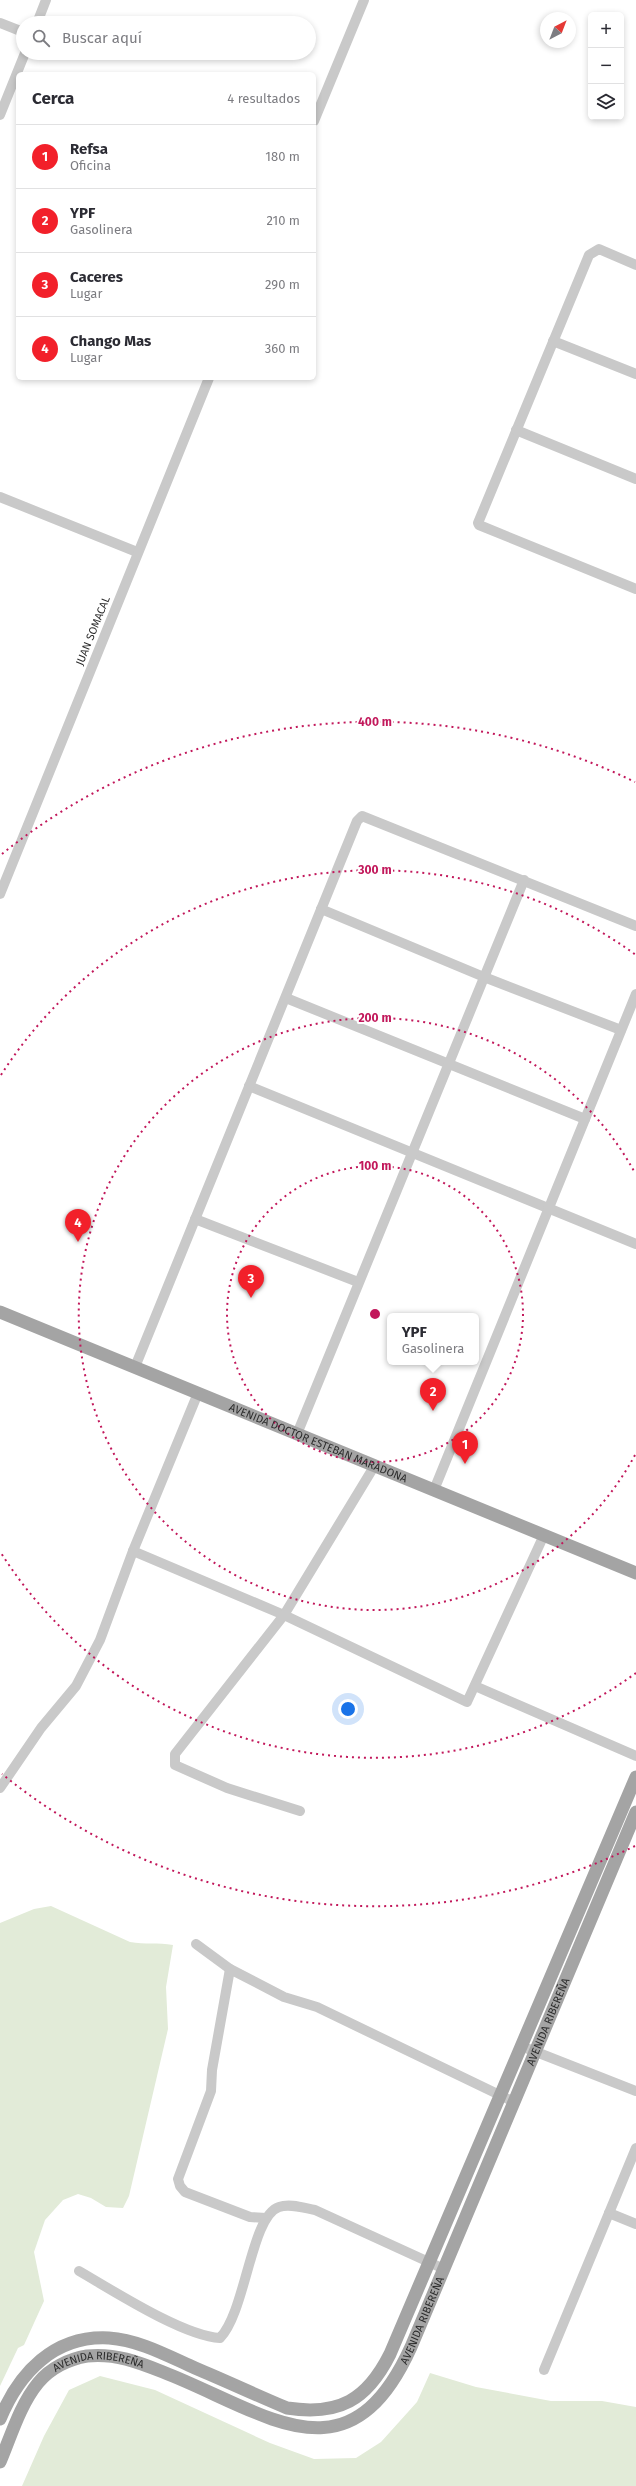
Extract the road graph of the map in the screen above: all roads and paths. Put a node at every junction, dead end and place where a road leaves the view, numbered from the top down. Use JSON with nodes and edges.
{"nodes":[{"id":1,"x":46,"y":0,"type":"edge"},
{"id":2,"x":364,"y":0,"type":"edge"},
{"id":3,"x":40,"y":16,"type":"edge"},
{"id":4,"x":0,"y":23,"type":"edge"},
{"id":5,"x":16,"y":29,"type":"edge"},
{"id":6,"x":22,"y":60,"type":"edge"},
{"id":7,"x":17,"y":72,"type":"edge"},
{"id":8,"x":16,"y":75,"type":"edge"},
{"id":9,"x":0,"y":115,"type":"edge"},
{"id":10,"x":316,"y":116,"type":"edge"},
{"id":11,"x":636,"y":265,"type":"edge"},
{"id":12,"x":553,"y":341,"type":"junction"},
{"id":13,"x":636,"y":374,"type":"edge"},
{"id":14,"x":208,"y":380,"type":"edge"},
{"id":15,"x":516,"y":430,"type":"junction"},
{"id":16,"x":636,"y":479,"type":"edge"},
{"id":17,"x":0,"y":497,"type":"edge"},
{"id":18,"x":137,"y":552,"type":"junction"},
{"id":19,"x":636,"y":589,"type":"edge"},
{"id":20,"x":524,"y":880,"type":"junction"},
{"id":21,"x":0,"y":894,"type":"edge"},
{"id":22,"x":321,"y":909,"type":"junction"},
{"id":23,"x":636,"y":926,"type":"edge"},
{"id":24,"x":484,"y":977,"type":"junction"},
{"id":25,"x":636,"y":994,"type":"edge"},
{"id":26,"x":286,"y":998,"type":"junction"},
{"id":27,"x":621,"y":1030,"type":"junction"},
{"id":28,"x":447,"y":1066,"type":"junction"},
{"id":29,"x":249,"y":1086,"type":"junction"},
{"id":30,"x":585,"y":1120,"type":"junction"},
{"id":31,"x":411,"y":1152,"type":"junction"},
{"id":32,"x":549,"y":1208,"type":"junction"},
{"id":33,"x":195,"y":1219,"type":"junction"},
{"id":34,"x":636,"y":1244,"type":"edge"},
{"id":35,"x":358,"y":1282,"type":"junction"},
{"id":36,"x":0,"y":1312,"type":"edge"},
{"id":37,"x":135,"y":1367,"type":"junction"},
{"id":38,"x":198,"y":1393,"type":"junction"},
{"id":39,"x":297,"y":1434,"type":"junction"},
{"id":40,"x":375,"y":1465,"type":"junction"},
{"id":41,"x":434,"y":1490,"type":"junction"},
{"id":42,"x":544,"y":1535,"type":"junction"},
{"id":43,"x":133,"y":1551,"type":"junction"},
{"id":44,"x":636,"y":1573,"type":"edge"},
{"id":45,"x":284,"y":1615,"type":"junction"},
{"id":46,"x":475,"y":1686,"type":"junction"},
{"id":47,"x":636,"y":1756,"type":"edge"},
{"id":48,"x":636,"y":1777,"type":"edge"},
{"id":49,"x":0,"y":1788,"type":"edge"},
{"id":50,"x":300,"y":1811,"type":"dead end"},
{"id":51,"x":636,"y":1812,"type":"edge"},
{"id":52,"x":196,"y":1944,"type":"dead end"},
{"id":53,"x":230,"y":1969,"type":"junction"},
{"id":54,"x":521,"y":2046,"type":"junction"},
{"id":55,"x":536,"y":2050,"type":"junction"},
{"id":56,"x":636,"y":2091,"type":"edge"},
{"id":57,"x":501,"y":2095,"type":"junction"},
{"id":58,"x":514,"y":2102,"type":"junction"},
{"id":59,"x":636,"y":2148,"type":"edge"},
{"id":60,"x":609,"y":2213,"type":"junction"},
{"id":61,"x":266,"y":2218,"type":"junction"},
{"id":62,"x":636,"y":2224,"type":"edge"},
{"id":63,"x":430,"y":2261,"type":"junction"},
{"id":64,"x":444,"y":2269,"type":"junction"},
{"id":65,"x":78,"y":2271,"type":"dead end"},
{"id":66,"x":544,"y":2370,"type":"dead end"},
{"id":67,"x":0,"y":2419,"type":"edge"},
{"id":68,"x":0,"y":2462,"type":"edge"}],
"edges":[{"from":1,"to":3,"type":"street"},
{"from":2,"to":10,"type":"street"},
{"from":4,"to":5,"type":"street"},
{"from":6,"to":7,"type":"street"},
{"from":8,"to":9,"type":"street"},
{"from":11,"to":12,"type":"street"},
{"from":12,"to":13,"type":"street"},
{"from":12,"to":15,"type":"street"},
{"from":14,"to":18,"type":"street","name":"JUAN SOMACAL"},
{"from":15,"to":16,"type":"street"},
{"from":15,"to":19,"type":"street"},
{"from":17,"to":18,"type":"street"},
{"from":18,"to":21,"type":"street","name":"JUAN SOMACAL"},
{"from":20,"to":22,"type":"street"},
{"from":20,"to":23,"type":"street"},
{"from":20,"to":24,"type":"street"},
{"from":22,"to":24,"type":"street"},
{"from":22,"to":26,"type":"street"},
{"from":24,"to":27,"type":"street"},
{"from":24,"to":28,"type":"street"},
{"from":25,"to":27,"type":"street"},
{"from":26,"to":28,"type":"street"},
{"from":26,"to":29,"type":"street"},
{"from":27,"to":30,"type":"street"},
{"from":28,"to":30,"type":"street"},
{"from":28,"to":31,"type":"street"},
{"from":29,"to":31,"type":"street"},
{"from":29,"to":33,"type":"street"},
{"from":30,"to":32,"type":"street"},
{"from":31,"to":32,"type":"street"},
{"from":31,"to":35,"type":"street"},
{"from":32,"to":34,"type":"street"},
{"from":32,"to":41,"type":"street"},
{"from":33,"to":35,"type":"street"},
{"from":33,"to":37,"type":"street"},
{"from":35,"to":39,"type":"street"},
{"from":36,"to":37,"type":"main road","name":"AVENIDA DOCTOR ESTEBAN MARADONA"},
{"from":37,"to":38,"type":"main road","name":"AVENIDA DOCTOR ESTEBAN MARADONA"},
{"from":38,"to":39,"type":"main road","name":"AVENIDA DOCTOR ESTEBAN MARADONA"},
{"from":38,"to":43,"type":"street"},
{"from":39,"to":40,"type":"main road","name":"AVENIDA DOCTOR ESTEBAN MARADONA"},
{"from":40,"to":41,"type":"main road","name":"AVENIDA DOCTOR ESTEBAN MARADONA"},
{"from":40,"to":45,"type":"street"},
{"from":41,"to":42,"type":"main road","name":"AVENIDA DOCTOR ESTEBAN MARADONA"},
{"from":42,"to":44,"type":"main road","name":"AVENIDA DOCTOR ESTEBAN MARADONA"},
{"from":42,"to":46,"type":"street"},
{"from":43,"to":45,"type":"street"},
{"from":43,"to":49,"type":"street"},
{"from":45,"to":46,"type":"street"},
{"from":45,"to":50,"type":"street"},
{"from":46,"to":47,"type":"street"},
{"from":48,"to":54,"type":"main road","name":"AVENIDA RIBEREÑA"},
{"from":51,"to":55,"type":"main road","name":"AVENIDA RIBEREÑA"},
{"from":52,"to":53,"type":"street"},
{"from":53,"to":57,"type":"street"},
{"from":53,"to":61,"type":"street"},
{"from":54,"to":55,"type":"street"},
{"from":54,"to":57,"type":"main road","name":"AVENIDA RIBEREÑA"},
{"from":55,"to":56,"type":"street"},
{"from":55,"to":58,"type":"main road","name":"AVENIDA RIBEREÑA"},
{"from":57,"to":58,"type":"street"},
{"from":57,"to":63,"type":"main road","name":"AVENIDA RIBEREÑA"},
{"from":58,"to":64,"type":"main road","name":"AVENIDA RIBEREÑA"},
{"from":59,"to":60,"type":"street"},
{"from":60,"to":62,"type":"street"},
{"from":60,"to":66,"type":"street"},
{"from":61,"to":63,"type":"street"},
{"from":61,"to":65,"type":"street"},
{"from":63,"to":64,"type":"street"},
{"from":63,"to":67,"type":"main road","name":"AVENIDA RIBEREÑA"},
{"from":64,"to":68,"type":"main road","name":"AVENIDA RIBEREÑA"}]}
